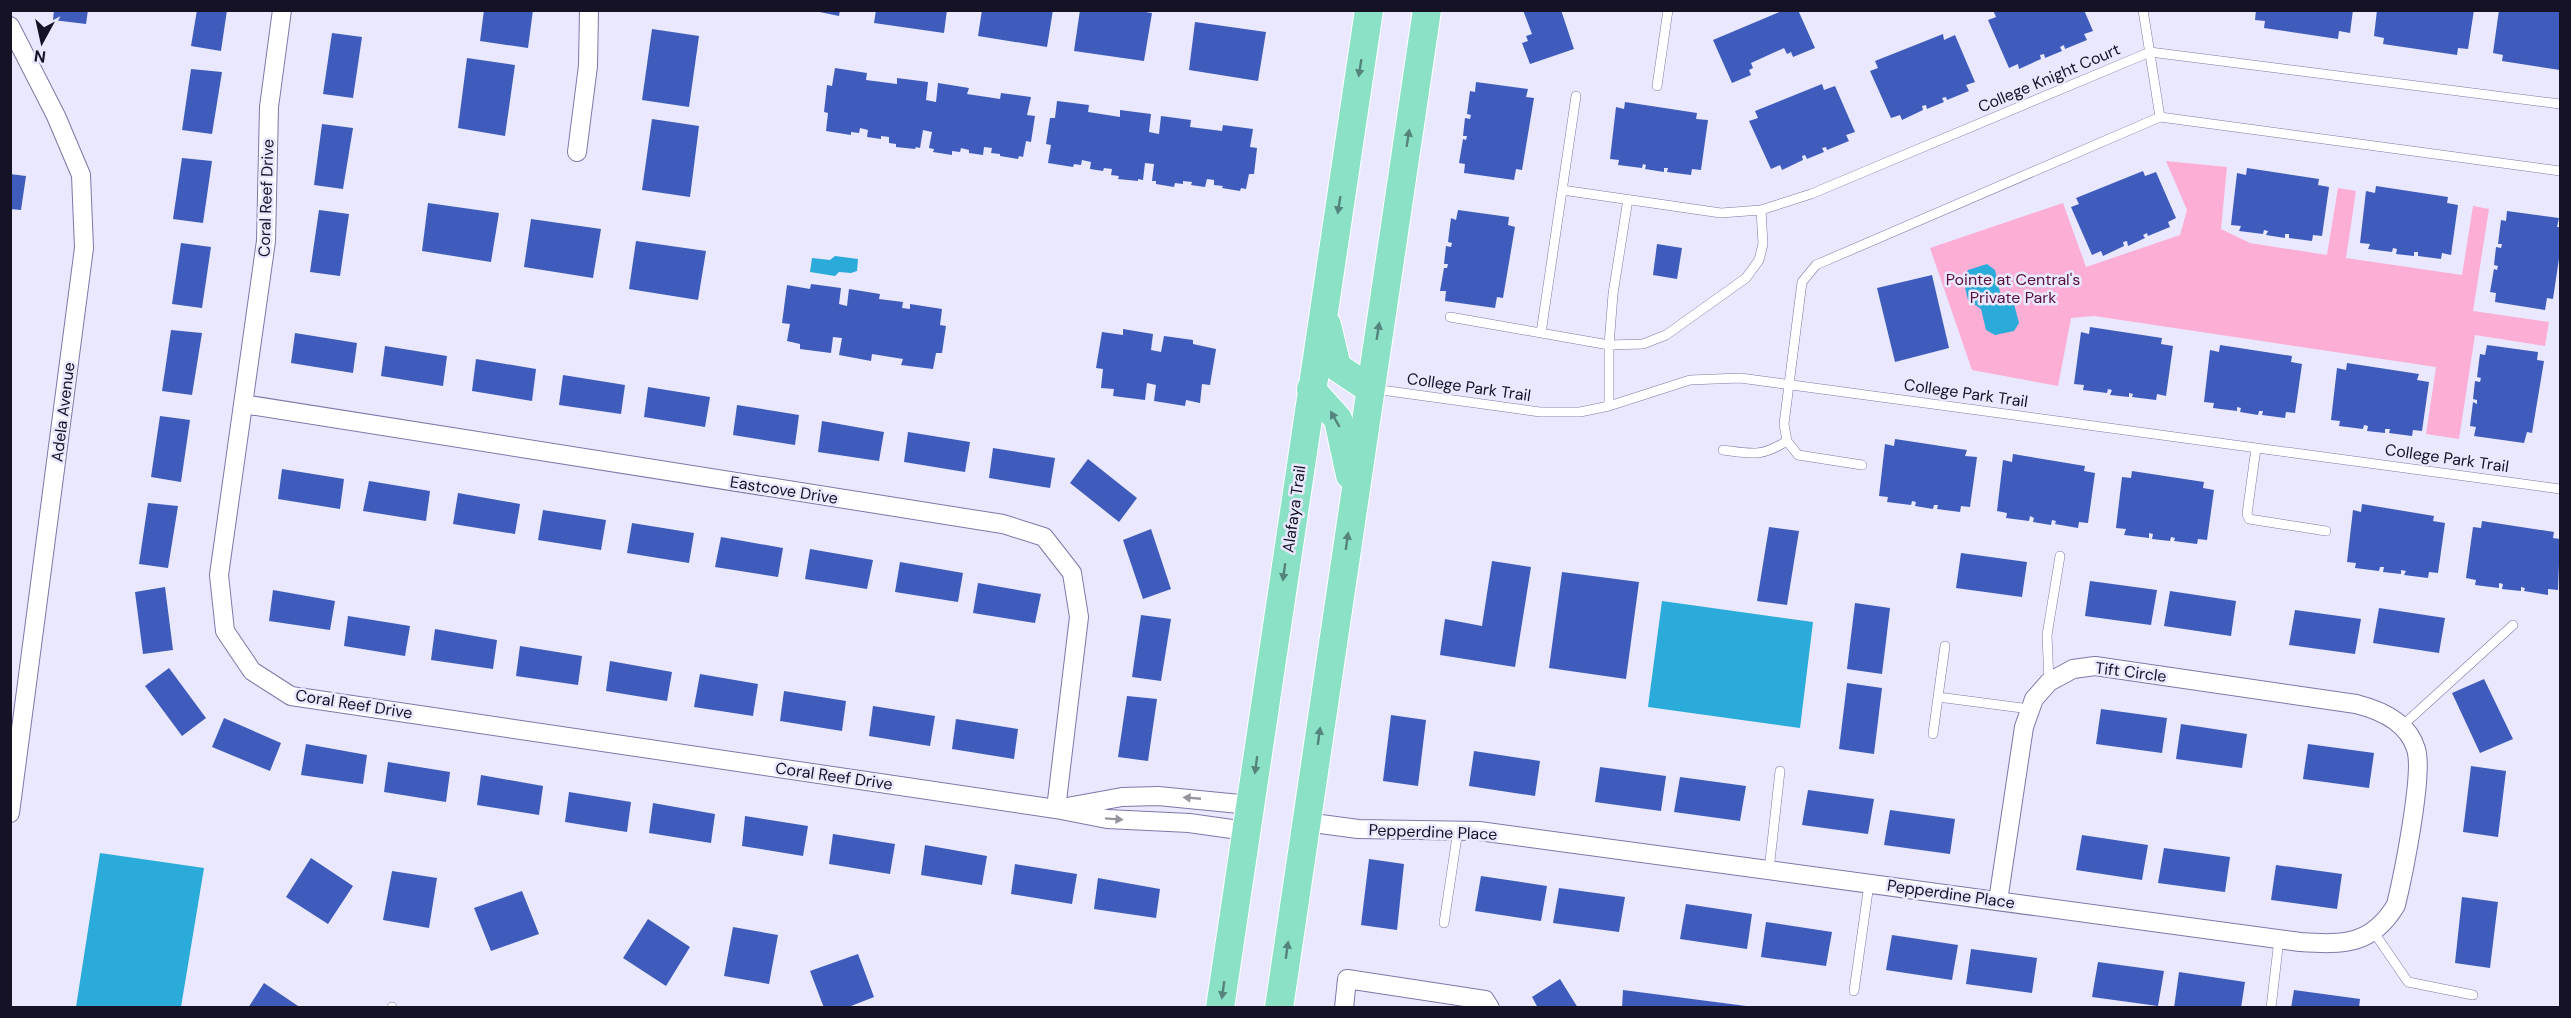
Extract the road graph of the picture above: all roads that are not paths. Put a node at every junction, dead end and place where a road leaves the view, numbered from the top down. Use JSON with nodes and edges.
{"nodes":[{"id":1,"x":282,"y":10,"type":"edge"},
{"id":2,"x":589,"y":10,"type":"edge"},
{"id":3,"x":1369,"y":10,"type":"edge"},
{"id":4,"x":1427,"y":10,"type":"edge"},
{"id":5,"x":1668,"y":10,"type":"edge"},
{"id":6,"x":2143,"y":10,"type":"edge"},
{"id":7,"x":10,"y":26,"type":"edge"},
{"id":8,"x":17,"y":52,"type":"edge"},
{"id":9,"x":2150,"y":52,"type":"junction"},
{"id":10,"x":1657,"y":86,"type":"dead end"},
{"id":11,"x":1576,"y":96,"type":"dead end"},
{"id":12,"x":2560,"y":104,"type":"edge"},
{"id":13,"x":2160,"y":117,"type":"junction"},
{"id":14,"x":577,"y":152,"type":"dead end"},
{"id":15,"x":2560,"y":171,"type":"edge"},
{"id":16,"x":1562,"y":190,"type":"junction"},
{"id":17,"x":1628,"y":199,"type":"junction"},
{"id":18,"x":1761,"y":210,"type":"junction"},
{"id":19,"x":1323,"y":311,"type":"junction"},
{"id":20,"x":1450,"y":317,"type":"dead end"},
{"id":21,"x":1541,"y":333,"type":"junction"},
{"id":22,"x":1608,"y":345,"type":"junction"},
{"id":23,"x":1788,"y":384,"type":"junction"},
{"id":24,"x":1311,"y":389,"type":"junction"},
{"id":25,"x":1370,"y":389,"type":"junction"},
{"id":26,"x":243,"y":404,"type":"junction"},
{"id":27,"x":1609,"y":406,"type":"junction"},
{"id":28,"x":1787,"y":441,"type":"junction"},
{"id":29,"x":2256,"y":448,"type":"junction"},
{"id":30,"x":1723,"y":450,"type":"dead end"},
{"id":31,"x":1863,"y":465,"type":"dead end"},
{"id":32,"x":2560,"y":489,"type":"edge"},
{"id":33,"x":1354,"y":495,"type":"junction"},
{"id":34,"x":2326,"y":531,"type":"dead end"},
{"id":35,"x":2060,"y":556,"type":"dead end"},
{"id":36,"x":2513,"y":624,"type":"dead end"},
{"id":37,"x":1945,"y":646,"type":"dead end"},
{"id":38,"x":2049,"y":682,"type":"junction"},
{"id":39,"x":1938,"y":697,"type":"junction"},
{"id":40,"x":2030,"y":709,"type":"junction"},
{"id":41,"x":2402,"y":726,"type":"junction"},
{"id":42,"x":1933,"y":734,"type":"dead end"},
{"id":43,"x":1780,"y":771,"type":"dead end"},
{"id":44,"x":1056,"y":809,"type":"junction"},
{"id":45,"x":10,"y":813,"type":"edge"},
{"id":46,"x":1248,"y":818,"type":"junction"},
{"id":47,"x":1306,"y":822,"type":"junction"},
{"id":48,"x":1458,"y":830,"type":"junction"},
{"id":49,"x":1769,"y":870,"type":"junction"},
{"id":50,"x":1869,"y":884,"type":"junction"},
{"id":51,"x":1998,"y":901,"type":"junction"},
{"id":52,"x":1444,"y":923,"type":"dead end"},
{"id":53,"x":2373,"y":932,"type":"junction"},
{"id":54,"x":2279,"y":939,"type":"junction"},
{"id":55,"x":1854,"y":991,"type":"dead end"},
{"id":56,"x":2473,"y":995,"type":"dead end"},
{"id":57,"x":1220,"y":1008,"type":"edge"},
{"id":58,"x":1279,"y":1008,"type":"edge"},
{"id":59,"x":1344,"y":1008,"type":"edge"},
{"id":60,"x":1490,"y":1008,"type":"edge"},
{"id":61,"x":2271,"y":1008,"type":"edge"}],
"edges":[{"from":1,"to":26,"type":"street","name":"Coral Reef Drive"},
{"from":2,"to":14,"type":"street"},
{"from":3,"to":19,"type":"main road","name":"Alafaya Trail","one_way":true},
{"from":25,"to":4,"type":"main road","one_way":true},
{"from":5,"to":10,"type":"lane"},
{"from":6,"to":9,"type":"lane"},
{"from":7,"to":8,"type":"street","name":"Adela Avenue"},
{"from":8,"to":45,"type":"street","name":"Adela Avenue"},
{"from":9,"to":12,"type":"lane","name":"College Knight Court"},
{"from":9,"to":13,"type":"lane"},
{"from":9,"to":18,"type":"lane","name":"College Knight Court"},
{"from":11,"to":16,"type":"lane"},
{"from":13,"to":15,"type":"lane"},
{"from":13,"to":23,"type":"lane"},
{"from":16,"to":17,"type":"lane","name":"College Knight Court"},
{"from":16,"to":21,"type":"lane"},
{"from":17,"to":18,"type":"lane","name":"College Knight Court"},
{"from":17,"to":22,"type":"lane"},
{"from":18,"to":22,"type":"lane"},
{"from":19,"to":24,"type":"main road","name":"Alafaya Trail"},
{"from":19,"to":25,"type":"main road"},
{"from":20,"to":21,"type":"lane"},
{"from":21,"to":22,"type":"lane"},
{"from":22,"to":27,"type":"lane"},
{"from":23,"to":27,"type":"lane","name":"College Park Trail"},
{"from":23,"to":28,"type":"lane"},
{"from":23,"to":29,"type":"lane","name":"College Park Trail"},
{"from":33,"to":24,"type":"main road","one_way":true},
{"from":24,"to":46,"type":"main road","name":"Alafaya Trail","one_way":true},
{"from":25,"to":27,"type":"lane","name":"College Park Trail"},
{"from":25,"to":33,"type":"main road"},
{"from":26,"to":44,"type":"street","name":"Eastcove Drive"},
{"from":26,"to":44,"type":"street","name":"Coral Reef Drive"},
{"from":28,"to":30,"type":"lane"},
{"from":28,"to":31,"type":"lane"},
{"from":29,"to":32,"type":"lane","name":"College Park Trail"},
{"from":29,"to":34,"type":"lane"},
{"from":47,"to":33,"type":"main road","one_way":true},
{"from":35,"to":38,"type":"lane"},
{"from":36,"to":41,"type":"lane"},
{"from":37,"to":39,"type":"lane"},
{"from":38,"to":40,"type":"street","name":"Tift Circle"},
{"from":38,"to":41,"type":"street","name":"Tift Circle"},
{"from":39,"to":40,"type":"lane"},
{"from":39,"to":42,"type":"lane"},
{"from":40,"to":51,"type":"street","name":"Tift Circle"},
{"from":41,"to":53,"type":"street","name":"Pepperdine Place"},
{"from":43,"to":49,"type":"lane"},
{"from":44,"to":46,"type":"street","name":"Coral Reef Drive","one_way":true},
{"from":46,"to":44,"type":"street","name":"Coral Reef Drive","one_way":true},
{"from":46,"to":57,"type":"main road","name":"Alafaya Trail","one_way":true},
{"from":47,"to":48,"type":"street","name":"Pepperdine Place"},
{"from":58,"to":47,"type":"main road","one_way":true},
{"from":48,"to":49,"type":"street","name":"Pepperdine Place"},
{"from":48,"to":52,"type":"lane"},
{"from":49,"to":50,"type":"street","name":"Pepperdine Place"},
{"from":50,"to":51,"type":"street","name":"Pepperdine Place"},
{"from":50,"to":55,"type":"lane"},
{"from":51,"to":54,"type":"street","name":"Pepperdine Place"},
{"from":53,"to":54,"type":"street","name":"Pepperdine Place"},
{"from":53,"to":56,"type":"lane"},
{"from":54,"to":61,"type":"lane"},
{"from":59,"to":60,"type":"street"}]}
